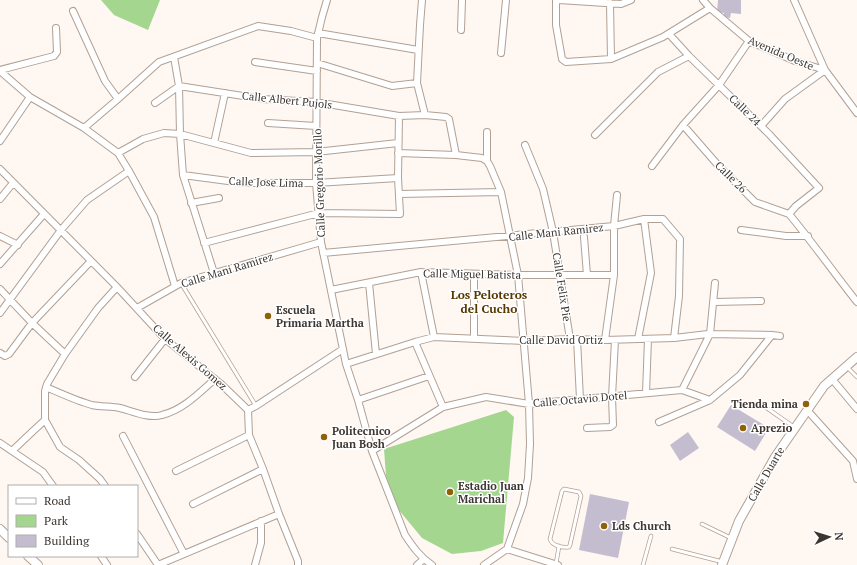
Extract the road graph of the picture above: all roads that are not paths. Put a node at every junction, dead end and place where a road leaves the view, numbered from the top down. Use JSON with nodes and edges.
{"nodes":[{"id":1,"x":327,"y":0,"type":"edge"},
{"id":2,"x":462,"y":0,"type":"edge"},
{"id":3,"x":506,"y":0,"type":"edge"},
{"id":4,"x":556,"y":0,"type":"edge"},
{"id":5,"x":559,"y":0,"type":"edge"},
{"id":6,"x":630,"y":0,"type":"edge"},
{"id":7,"x":703,"y":0,"type":"edge"},
{"id":8,"x":794,"y":0,"type":"edge"},
{"id":9,"x":422,"y":1,"type":"edge"},
{"id":10,"x":596,"y":1,"type":"edge"},
{"id":11,"x":610,"y":3,"type":"junction"},
{"id":12,"x":710,"y":8,"type":"junction"},
{"id":13,"x":73,"y":11,"type":"dead end"},
{"id":14,"x":56,"y":28,"type":"dead end"},
{"id":15,"x":461,"y":30,"type":"dead end"},
{"id":16,"x":669,"y":34,"type":"junction"},
{"id":17,"x":318,"y":36,"type":"junction"},
{"id":18,"x":749,"y":41,"type":"junction"},
{"id":19,"x":418,"y":50,"type":"junction"},
{"id":20,"x":501,"y":53,"type":"dead end"},
{"id":21,"x":689,"y":56,"type":"junction"},
{"id":22,"x":174,"y":57,"type":"junction"},
{"id":23,"x":611,"y":59,"type":"junction"},
{"id":24,"x":255,"y":62,"type":"dead end"},
{"id":25,"x":317,"y":63,"type":"junction"},
{"id":26,"x":0,"y":70,"type":"edge"},
{"id":27,"x":825,"y":70,"type":"junction"},
{"id":28,"x":317,"y":71,"type":"junction"},
{"id":29,"x":416,"y":83,"type":"junction"},
{"id":30,"x":718,"y":85,"type":"junction"},
{"id":31,"x":179,"y":86,"type":"junction"},
{"id":32,"x":225,"y":93,"type":"junction"},
{"id":33,"x":30,"y":97,"type":"junction"},
{"id":34,"x":118,"y":99,"type":"junction"},
{"id":35,"x":316,"y":102,"type":"junction"},
{"id":36,"x":155,"y":103,"type":"dead end"},
{"id":37,"x":857,"y":113,"type":"edge"},
{"id":38,"x":425,"y":115,"type":"junction"},
{"id":39,"x":399,"y":116,"type":"junction"},
{"id":40,"x":268,"y":123,"type":"dead end"},
{"id":41,"x":683,"y":125,"type":"junction"},
{"id":42,"x":316,"y":126,"type":"junction"},
{"id":43,"x":761,"y":126,"type":"junction"},
{"id":44,"x":84,"y":128,"type":"junction"},
{"id":45,"x":487,"y":132,"type":"dead end"},
{"id":46,"x":180,"y":134,"type":"junction"},
{"id":47,"x":595,"y":134,"type":"dead end"},
{"id":48,"x":0,"y":141,"type":"edge"},
{"id":49,"x":214,"y":143,"type":"junction"},
{"id":50,"x":398,"y":143,"type":"junction"},
{"id":51,"x":525,"y":145,"type":"dead end"},
{"id":52,"x":316,"y":152,"type":"junction"},
{"id":53,"x":118,"y":153,"type":"junction"},
{"id":54,"x":398,"y":153,"type":"junction"},
{"id":55,"x":456,"y":155,"type":"junction"},
{"id":56,"x":487,"y":161,"type":"junction"},
{"id":57,"x":652,"y":166,"type":"dead end"},
{"id":58,"x":0,"y":170,"type":"edge"},
{"id":59,"x":129,"y":171,"type":"junction"},
{"id":60,"x":183,"y":175,"type":"junction"},
{"id":61,"x":398,"y":178,"type":"junction"},
{"id":62,"x":13,"y":183,"type":"junction"},
{"id":63,"x":316,"y":183,"type":"junction"},
{"id":64,"x":501,"y":192,"type":"junction"},
{"id":65,"x":399,"y":194,"type":"junction"},
{"id":66,"x":617,"y":195,"type":"dead end"},
{"id":67,"x":219,"y":198,"type":"dead end"},
{"id":68,"x":0,"y":200,"type":"edge"},
{"id":69,"x":192,"y":203,"type":"junction"},
{"id":70,"x":319,"y":213,"type":"junction"},
{"id":71,"x":44,"y":214,"type":"junction"},
{"id":72,"x":789,"y":214,"type":"junction"},
{"id":73,"x":644,"y":219,"type":"junction"},
{"id":74,"x":614,"y":226,"type":"junction"},
{"id":75,"x":61,"y":230,"type":"junction"},
{"id":76,"x":741,"y":230,"type":"dead end"},
{"id":77,"x":553,"y":232,"type":"junction"},
{"id":78,"x":0,"y":236,"type":"edge"},
{"id":79,"x":511,"y":236,"type":"junction"},
{"id":80,"x":808,"y":236,"type":"junction"},
{"id":81,"x":584,"y":237,"type":"dead end"},
{"id":82,"x":321,"y":242,"type":"junction"},
{"id":83,"x":204,"y":243,"type":"junction"},
{"id":84,"x":18,"y":245,"type":"junction"},
{"id":85,"x":323,"y":253,"type":"junction"},
{"id":86,"x":91,"y":261,"type":"junction"},
{"id":87,"x":0,"y":264,"type":"edge"},
{"id":88,"x":422,"y":272,"type":"junction"},
{"id":89,"x":214,"y":273,"type":"junction"},
{"id":90,"x":474,"y":274,"type":"junction"},
{"id":91,"x":518,"y":275,"type":"junction"},
{"id":92,"x":560,"y":275,"type":"junction"},
{"id":93,"x":587,"y":275,"type":"junction"},
{"id":94,"x":614,"y":275,"type":"junction"},
{"id":95,"x":181,"y":283,"type":"junction"},
{"id":96,"x":369,"y":283,"type":"junction"},
{"id":97,"x":715,"y":283,"type":"dead end"},
{"id":98,"x":175,"y":286,"type":"junction"},
{"id":99,"x":117,"y":288,"type":"junction"},
{"id":100,"x":0,"y":289,"type":"edge"},
{"id":101,"x":331,"y":290,"type":"junction"},
{"id":102,"x":10,"y":299,"type":"junction"},
{"id":103,"x":761,"y":301,"type":"dead end"},
{"id":104,"x":714,"y":302,"type":"junction"},
{"id":105,"x":857,"y":302,"type":"edge"},
{"id":106,"x":137,"y":308,"type":"junction"},
{"id":107,"x":0,"y":313,"type":"edge"},
{"id":108,"x":32,"y":323,"type":"junction"},
{"id":109,"x":710,"y":334,"type":"junction"},
{"id":110,"x":772,"y":335,"type":"junction"},
{"id":111,"x":780,"y":336,"type":"dead end"},
{"id":112,"x":434,"y":337,"type":"junction"},
{"id":113,"x":674,"y":338,"type":"junction"},
{"id":114,"x":166,"y":339,"type":"junction"},
{"id":115,"x":474,"y":339,"type":"junction"},
{"id":116,"x":574,"y":339,"type":"junction"},
{"id":117,"x":638,"y":339,"type":"junction"},
{"id":118,"x":648,"y":339,"type":"junction"},
{"id":119,"x":605,"y":340,"type":"junction"},
{"id":120,"x":615,"y":340,"type":"junction"},
{"id":121,"x":524,"y":341,"type":"junction"},
{"id":122,"x":415,"y":342,"type":"junction"},
{"id":123,"x":342,"y":349,"type":"junction"},
{"id":124,"x":0,"y":354,"type":"edge"},
{"id":125,"x":65,"y":354,"type":"junction"},
{"id":126,"x":376,"y":354,"type":"junction"},
{"id":127,"x":857,"y":357,"type":"edge"},
{"id":128,"x":346,"y":364,"type":"junction"},
{"id":129,"x":846,"y":366,"type":"junction"},
{"id":130,"x":429,"y":376,"type":"junction"},
{"id":131,"x":136,"y":377,"type":"dead end"},
{"id":132,"x":857,"y":377,"type":"edge"},
{"id":133,"x":215,"y":379,"type":"junction"},
{"id":134,"x":832,"y":379,"type":"junction"},
{"id":135,"x":46,"y":388,"type":"junction"},
{"id":136,"x":682,"y":390,"type":"junction"},
{"id":137,"x":646,"y":393,"type":"junction"},
{"id":138,"x":612,"y":396,"type":"junction"},
{"id":139,"x":580,"y":399,"type":"junction"},
{"id":140,"x":358,"y":400,"type":"junction"},
{"id":141,"x":710,"y":400,"type":"junction"},
{"id":142,"x":529,"y":404,"type":"junction"},
{"id":143,"x":761,"y":404,"type":"dead end"},
{"id":144,"x":256,"y":406,"type":"junction"},
{"id":145,"x":443,"y":407,"type":"junction"},
{"id":146,"x":857,"y":409,"type":"edge"},
{"id":147,"x":248,"y":410,"type":"junction"},
{"id":148,"x":807,"y":410,"type":"junction"},
{"id":149,"x":45,"y":420,"type":"junction"},
{"id":150,"x":659,"y":422,"type":"dead end"},
{"id":151,"x":587,"y":428,"type":"dead end"},
{"id":152,"x":795,"y":428,"type":"junction"},
{"id":153,"x":249,"y":435,"type":"junction"},
{"id":154,"x":123,"y":436,"type":"dead end"},
{"id":155,"x":0,"y":443,"type":"edge"},
{"id":156,"x":12,"y":451,"type":"junction"},
{"id":157,"x":372,"y":451,"type":"junction"},
{"id":158,"x":263,"y":468,"type":"junction"},
{"id":159,"x":176,"y":471,"type":"dead end"},
{"id":160,"x":857,"y":479,"type":"edge"},
{"id":161,"x":52,"y":485,"type":"edge"},
{"id":162,"x":104,"y":485,"type":"edge"},
{"id":163,"x":193,"y":504,"type":"dead end"},
{"id":164,"x":279,"y":514,"type":"junction"},
{"id":165,"x":261,"y":521,"type":"junction"},
{"id":166,"x":702,"y":524,"type":"dead end"},
{"id":167,"x":0,"y":529,"type":"edge"},
{"id":168,"x":138,"y":535,"type":"edge"},
{"id":169,"x":651,"y":536,"type":"dead end"},
{"id":170,"x":8,"y":537,"type":"edge"},
{"id":171,"x":732,"y":538,"type":"junction"},
{"id":172,"x":559,"y":546,"type":"junction"},
{"id":173,"x":508,"y":549,"type":"junction"},
{"id":174,"x":672,"y":549,"type":"dead end"},
{"id":175,"x":184,"y":554,"type":"junction"},
{"id":176,"x":29,"y":557,"type":"edge"},
{"id":177,"x":101,"y":557,"type":"edge"},
{"id":178,"x":424,"y":560,"type":"junction"},
{"id":179,"x":722,"y":563,"type":"edge"},
{"id":180,"x":38,"y":565,"type":"edge"},
{"id":181,"x":107,"y":565,"type":"edge"},
{"id":182,"x":158,"y":565,"type":"edge"},
{"id":183,"x":255,"y":565,"type":"edge"},
{"id":184,"x":298,"y":565,"type":"edge"},
{"id":185,"x":417,"y":565,"type":"edge"},
{"id":186,"x":432,"y":565,"type":"edge"},
{"id":187,"x":484,"y":565,"type":"edge"},
{"id":188,"x":556,"y":565,"type":"edge"},
{"id":189,"x":643,"y":565,"type":"edge"}],
"edges":[{"from":1,"to":17,"type":"street","name":"Calle Gregorio Morillo"},
{"from":2,"to":15,"type":"street"},
{"from":3,"to":20,"type":"street"},
{"from":4,"to":23,"type":"street"},
{"from":5,"to":10,"type":"street"},
{"from":6,"to":11,"type":"street"},
{"from":7,"to":12,"type":"street","name":"Avenida Oeste"},
{"from":8,"to":27,"type":"street"},
{"from":9,"to":19,"type":"street"},
{"from":10,"to":11,"type":"street"},
{"from":11,"to":23,"type":"street"},
{"from":12,"to":16,"type":"street"},
{"from":12,"to":18,"type":"street","name":"Avenida Oeste"},
{"from":13,"to":34,"type":"street"},
{"from":14,"to":26,"type":"street"},
{"from":16,"to":21,"type":"street","name":"Calle 24"},
{"from":16,"to":23,"type":"street"},
{"from":17,"to":19,"type":"street"},
{"from":17,"to":22,"type":"street"},
{"from":17,"to":25,"type":"street","name":"Calle Gregorio Morillo"},
{"from":18,"to":27,"type":"street","name":"Avenida Oeste"},
{"from":18,"to":30,"type":"street"},
{"from":19,"to":29,"type":"street"},
{"from":21,"to":30,"type":"street","name":"Calle 24"},
{"from":21,"to":47,"type":"street"},
{"from":22,"to":31,"type":"street"},
{"from":22,"to":34,"type":"street"},
{"from":24,"to":28,"type":"street"},
{"from":25,"to":28,"type":"street","name":"Calle Gregorio Morillo"},
{"from":25,"to":29,"type":"street"},
{"from":26,"to":33,"type":"street"},
{"from":27,"to":37,"type":"street"},
{"from":27,"to":43,"type":"street"},
{"from":28,"to":35,"type":"street","name":"Calle Gregorio Morillo"},
{"from":29,"to":38,"type":"street"},
{"from":30,"to":41,"type":"street"},
{"from":30,"to":43,"type":"street","name":"Calle 24"},
{"from":31,"to":32,"type":"street","name":"Calle Albert Pujols"},
{"from":31,"to":36,"type":"street"},
{"from":31,"to":46,"type":"street"},
{"from":32,"to":35,"type":"street","name":"Calle Albert Pujols"},
{"from":32,"to":49,"type":"street"},
{"from":33,"to":44,"type":"street"},
{"from":33,"to":48,"type":"street"},
{"from":34,"to":44,"type":"street"},
{"from":35,"to":39,"type":"street","name":"Calle Albert Pujols"},
{"from":35,"to":42,"type":"street","name":"Calle Gregorio Morillo"},
{"from":38,"to":39,"type":"street","name":"Calle Albert Pujols"},
{"from":38,"to":55,"type":"street","name":"Calle Albert Pujols"},
{"from":39,"to":50,"type":"street"},
{"from":40,"to":42,"type":"street"},
{"from":41,"to":57,"type":"street"},
{"from":41,"to":72,"type":"street","name":"Calle 26"},
{"from":42,"to":52,"type":"street","name":"Calle Gregorio Morillo"},
{"from":43,"to":72,"type":"street","name":"Calle 24"},
{"from":44,"to":53,"type":"street"},
{"from":45,"to":56,"type":"street"},
{"from":46,"to":49,"type":"street"},
{"from":46,"to":53,"type":"street"},
{"from":46,"to":60,"type":"street"},
{"from":49,"to":52,"type":"street"},
{"from":50,"to":52,"type":"street"},
{"from":50,"to":54,"type":"street"},
{"from":51,"to":77,"type":"street","name":"Calle Felix Pie"},
{"from":52,"to":63,"type":"street","name":"Calle Gregorio Morillo"},
{"from":53,"to":59,"type":"street"},
{"from":54,"to":55,"type":"street"},
{"from":54,"to":61,"type":"street"},
{"from":55,"to":56,"type":"street"},
{"from":56,"to":64,"type":"street"},
{"from":58,"to":62,"type":"street","name":"Calle Alexis Gomez"},
{"from":59,"to":75,"type":"street"},
{"from":59,"to":98,"type":"street"},
{"from":60,"to":63,"type":"street","name":"Calle Jose Lima"},
{"from":60,"to":69,"type":"street"},
{"from":61,"to":63,"type":"street","name":"Calle Jose Lima"},
{"from":61,"to":65,"type":"street"},
{"from":62,"to":68,"type":"street"},
{"from":62,"to":71,"type":"street","name":"Calle Alexis Gomez"},
{"from":63,"to":70,"type":"street","name":"Calle Gregorio Morillo"},
{"from":64,"to":65,"type":"street"},
{"from":64,"to":79,"type":"street"},
{"from":65,"to":70,"type":"street"},
{"from":66,"to":74,"type":"street"},
{"from":67,"to":69,"type":"street"},
{"from":69,"to":83,"type":"street"},
{"from":70,"to":82,"type":"street","name":"Calle Gregorio Morillo"},
{"from":70,"to":83,"type":"street"},
{"from":71,"to":75,"type":"street","name":"Calle Alexis Gomez"},
{"from":71,"to":84,"type":"street"},
{"from":72,"to":80,"type":"street"},
{"from":73,"to":74,"type":"street","name":"Calle Mani Ramirez"},
{"from":73,"to":113,"type":"street","name":"Calle Mani Ramirez"},
{"from":73,"to":117,"type":"street"},
{"from":74,"to":77,"type":"street","name":"Calle Mani Ramirez"},
{"from":74,"to":94,"type":"street"},
{"from":75,"to":86,"type":"street","name":"Calle Alexis Gomez"},
{"from":75,"to":102,"type":"street"},
{"from":76,"to":80,"type":"street"},
{"from":77,"to":79,"type":"street","name":"Calle Mani Ramirez"},
{"from":77,"to":92,"type":"street","name":"Calle Felix Pie"},
{"from":78,"to":84,"type":"street"},
{"from":79,"to":85,"type":"street","name":"Calle Mani Ramirez"},
{"from":79,"to":91,"type":"street"},
{"from":80,"to":105,"type":"street"},
{"from":81,"to":93,"type":"street"},
{"from":82,"to":85,"type":"street","name":"Calle Gregorio Morillo"},
{"from":82,"to":89,"type":"street","name":"Calle Mani Ramirez"},
{"from":83,"to":89,"type":"street"},
{"from":84,"to":87,"type":"street"},
{"from":85,"to":101,"type":"street","name":"Calle Gregorio Morillo"},
{"from":86,"to":99,"type":"street","name":"Calle Alexis Gomez"},
{"from":86,"to":108,"type":"street"},
{"from":88,"to":90,"type":"street","name":"Calle Miguel Batista"},
{"from":88,"to":96,"type":"street","name":"Calle Miguel Batista"},
{"from":88,"to":112,"type":"street"},
{"from":89,"to":95,"type":"street","name":"Calle Mani Ramirez"},
{"from":90,"to":91,"type":"street","name":"Calle Miguel Batista"},
{"from":90,"to":115,"type":"street"},
{"from":91,"to":92,"type":"street","name":"Calle Miguel Batista"},
{"from":91,"to":121,"type":"street"},
{"from":92,"to":93,"type":"street","name":"Calle Miguel Batista"},
{"from":92,"to":116,"type":"street","name":"Calle Felix Pie"},
{"from":93,"to":94,"type":"street","name":"Calle Miguel Batista"},
{"from":94,"to":119,"type":"street"},
{"from":95,"to":98,"type":"street","name":"Calle Mani Ramirez"},
{"from":95,"to":144,"type":"lane"},
{"from":96,"to":101,"type":"street","name":"Calle Miguel Batista"},
{"from":96,"to":126,"type":"street"},
{"from":97,"to":104,"type":"street"},
{"from":98,"to":106,"type":"street","name":"Calle Mani Ramirez"},
{"from":99,"to":106,"type":"street","name":"Calle Alexis Gomez"},
{"from":99,"to":125,"type":"street"},
{"from":100,"to":102,"type":"street"},
{"from":101,"to":123,"type":"street","name":"Calle Gregorio Morillo"},
{"from":102,"to":107,"type":"street"},
{"from":102,"to":108,"type":"street"},
{"from":103,"to":104,"type":"street"},
{"from":104,"to":109,"type":"street"},
{"from":106,"to":114,"type":"street","name":"Calle Alexis Gomez"},
{"from":108,"to":124,"type":"street"},
{"from":108,"to":125,"type":"street"},
{"from":109,"to":110,"type":"street","name":"Calle David Ortiz"},
{"from":109,"to":113,"type":"street","name":"Calle David Ortiz"},
{"from":109,"to":136,"type":"street"},
{"from":110,"to":111,"type":"street","name":"Calle David Ortiz"},
{"from":110,"to":141,"type":"street"},
{"from":112,"to":115,"type":"street","name":"Calle David Ortiz"},
{"from":112,"to":122,"type":"street","name":"Calle David Ortiz"},
{"from":113,"to":118,"type":"street","name":"Calle David Ortiz"},
{"from":114,"to":131,"type":"street"},
{"from":114,"to":133,"type":"street","name":"Calle Alexis Gomez"},
{"from":115,"to":121,"type":"street","name":"Calle David Ortiz"},
{"from":116,"to":119,"type":"street","name":"Calle David Ortiz"},
{"from":116,"to":121,"type":"street","name":"Calle David Ortiz"},
{"from":116,"to":139,"type":"street","name":"Calle Felix Pie"},
{"from":117,"to":118,"type":"street","name":"Calle David Ortiz"},
{"from":117,"to":120,"type":"street","name":"Calle David Ortiz"},
{"from":118,"to":137,"type":"street"},
{"from":119,"to":120,"type":"street","name":"Calle David Ortiz"},
{"from":120,"to":138,"type":"street"},
{"from":121,"to":142,"type":"street"},
{"from":122,"to":126,"type":"street","name":"Calle David Ortiz"},
{"from":122,"to":130,"type":"street"},
{"from":123,"to":128,"type":"street","name":"Calle Gregorio Morillo"},
{"from":123,"to":144,"type":"street"},
{"from":125,"to":135,"type":"street"},
{"from":126,"to":128,"type":"street","name":"Calle David Ortiz"},
{"from":127,"to":129,"type":"street","name":"Calle Duarte"},
{"from":128,"to":140,"type":"street","name":"Calle Gregorio Morillo"},
{"from":129,"to":132,"type":"lane"},
{"from":129,"to":134,"type":"street","name":"Calle Duarte"},
{"from":130,"to":140,"type":"street"},
{"from":130,"to":145,"type":"street"},
{"from":133,"to":135,"type":"street"},
{"from":133,"to":147,"type":"street","name":"Calle Alexis Gomez"},
{"from":134,"to":146,"type":"street"},
{"from":134,"to":148,"type":"street","name":"Calle Duarte"},
{"from":135,"to":149,"type":"street"},
{"from":136,"to":137,"type":"street","name":"Calle Octavio Dotel"},
{"from":136,"to":141,"type":"street"},
{"from":137,"to":138,"type":"street","name":"Calle Octavio Dotel"},
{"from":138,"to":139,"type":"street","name":"Calle Octavio Dotel"},
{"from":138,"to":151,"type":"street"},
{"from":139,"to":142,"type":"street","name":"Calle Octavio Dotel"},
{"from":140,"to":157,"type":"street","name":"Calle Gregorio Morillo"},
{"from":141,"to":150,"type":"street"},
{"from":142,"to":145,"type":"street","name":"Calle Octavio Dotel"},
{"from":142,"to":173,"type":"street"},
{"from":143,"to":152,"type":"lane"},
{"from":144,"to":147,"type":"street"},
{"from":145,"to":157,"type":"street","name":"Calle Octavio Dotel"},
{"from":147,"to":153,"type":"street"},
{"from":148,"to":152,"type":"street","name":"Calle Duarte"},
{"from":148,"to":160,"type":"street"},
{"from":149,"to":156,"type":"street"},
{"from":149,"to":162,"type":"street"},
{"from":152,"to":171,"type":"street","name":"Calle Duarte"},
{"from":153,"to":158,"type":"street"},
{"from":153,"to":159,"type":"street"},
{"from":154,"to":175,"type":"street"},
{"from":155,"to":156,"type":"street"},
{"from":156,"to":161,"type":"street"},
{"from":157,"to":178,"type":"street","name":"Calle Gregorio Morillo"},
{"from":158,"to":163,"type":"street"},
{"from":158,"to":164,"type":"street"},
{"from":164,"to":165,"type":"street"},
{"from":164,"to":184,"type":"street"},
{"from":165,"to":175,"type":"street"},
{"from":165,"to":183,"type":"street"},
{"from":166,"to":171,"type":"lane"},
{"from":167,"to":170,"type":"street"},
{"from":168,"to":182,"type":"street"},
{"from":169,"to":189,"type":"lane"},
{"from":171,"to":179,"type":"street","name":"Calle Duarte"},
{"from":172,"to":172,"type":"lane"},
{"from":172,"to":188,"type":"lane"},
{"from":173,"to":187,"type":"street"},
{"from":173,"to":188,"type":"street"},
{"from":174,"to":179,"type":"lane"},
{"from":175,"to":182,"type":"street"},
{"from":176,"to":180,"type":"street"},
{"from":177,"to":181,"type":"street"},
{"from":178,"to":185,"type":"street"},
{"from":178,"to":186,"type":"street","name":"Calle Gregorio Morillo"}]}
